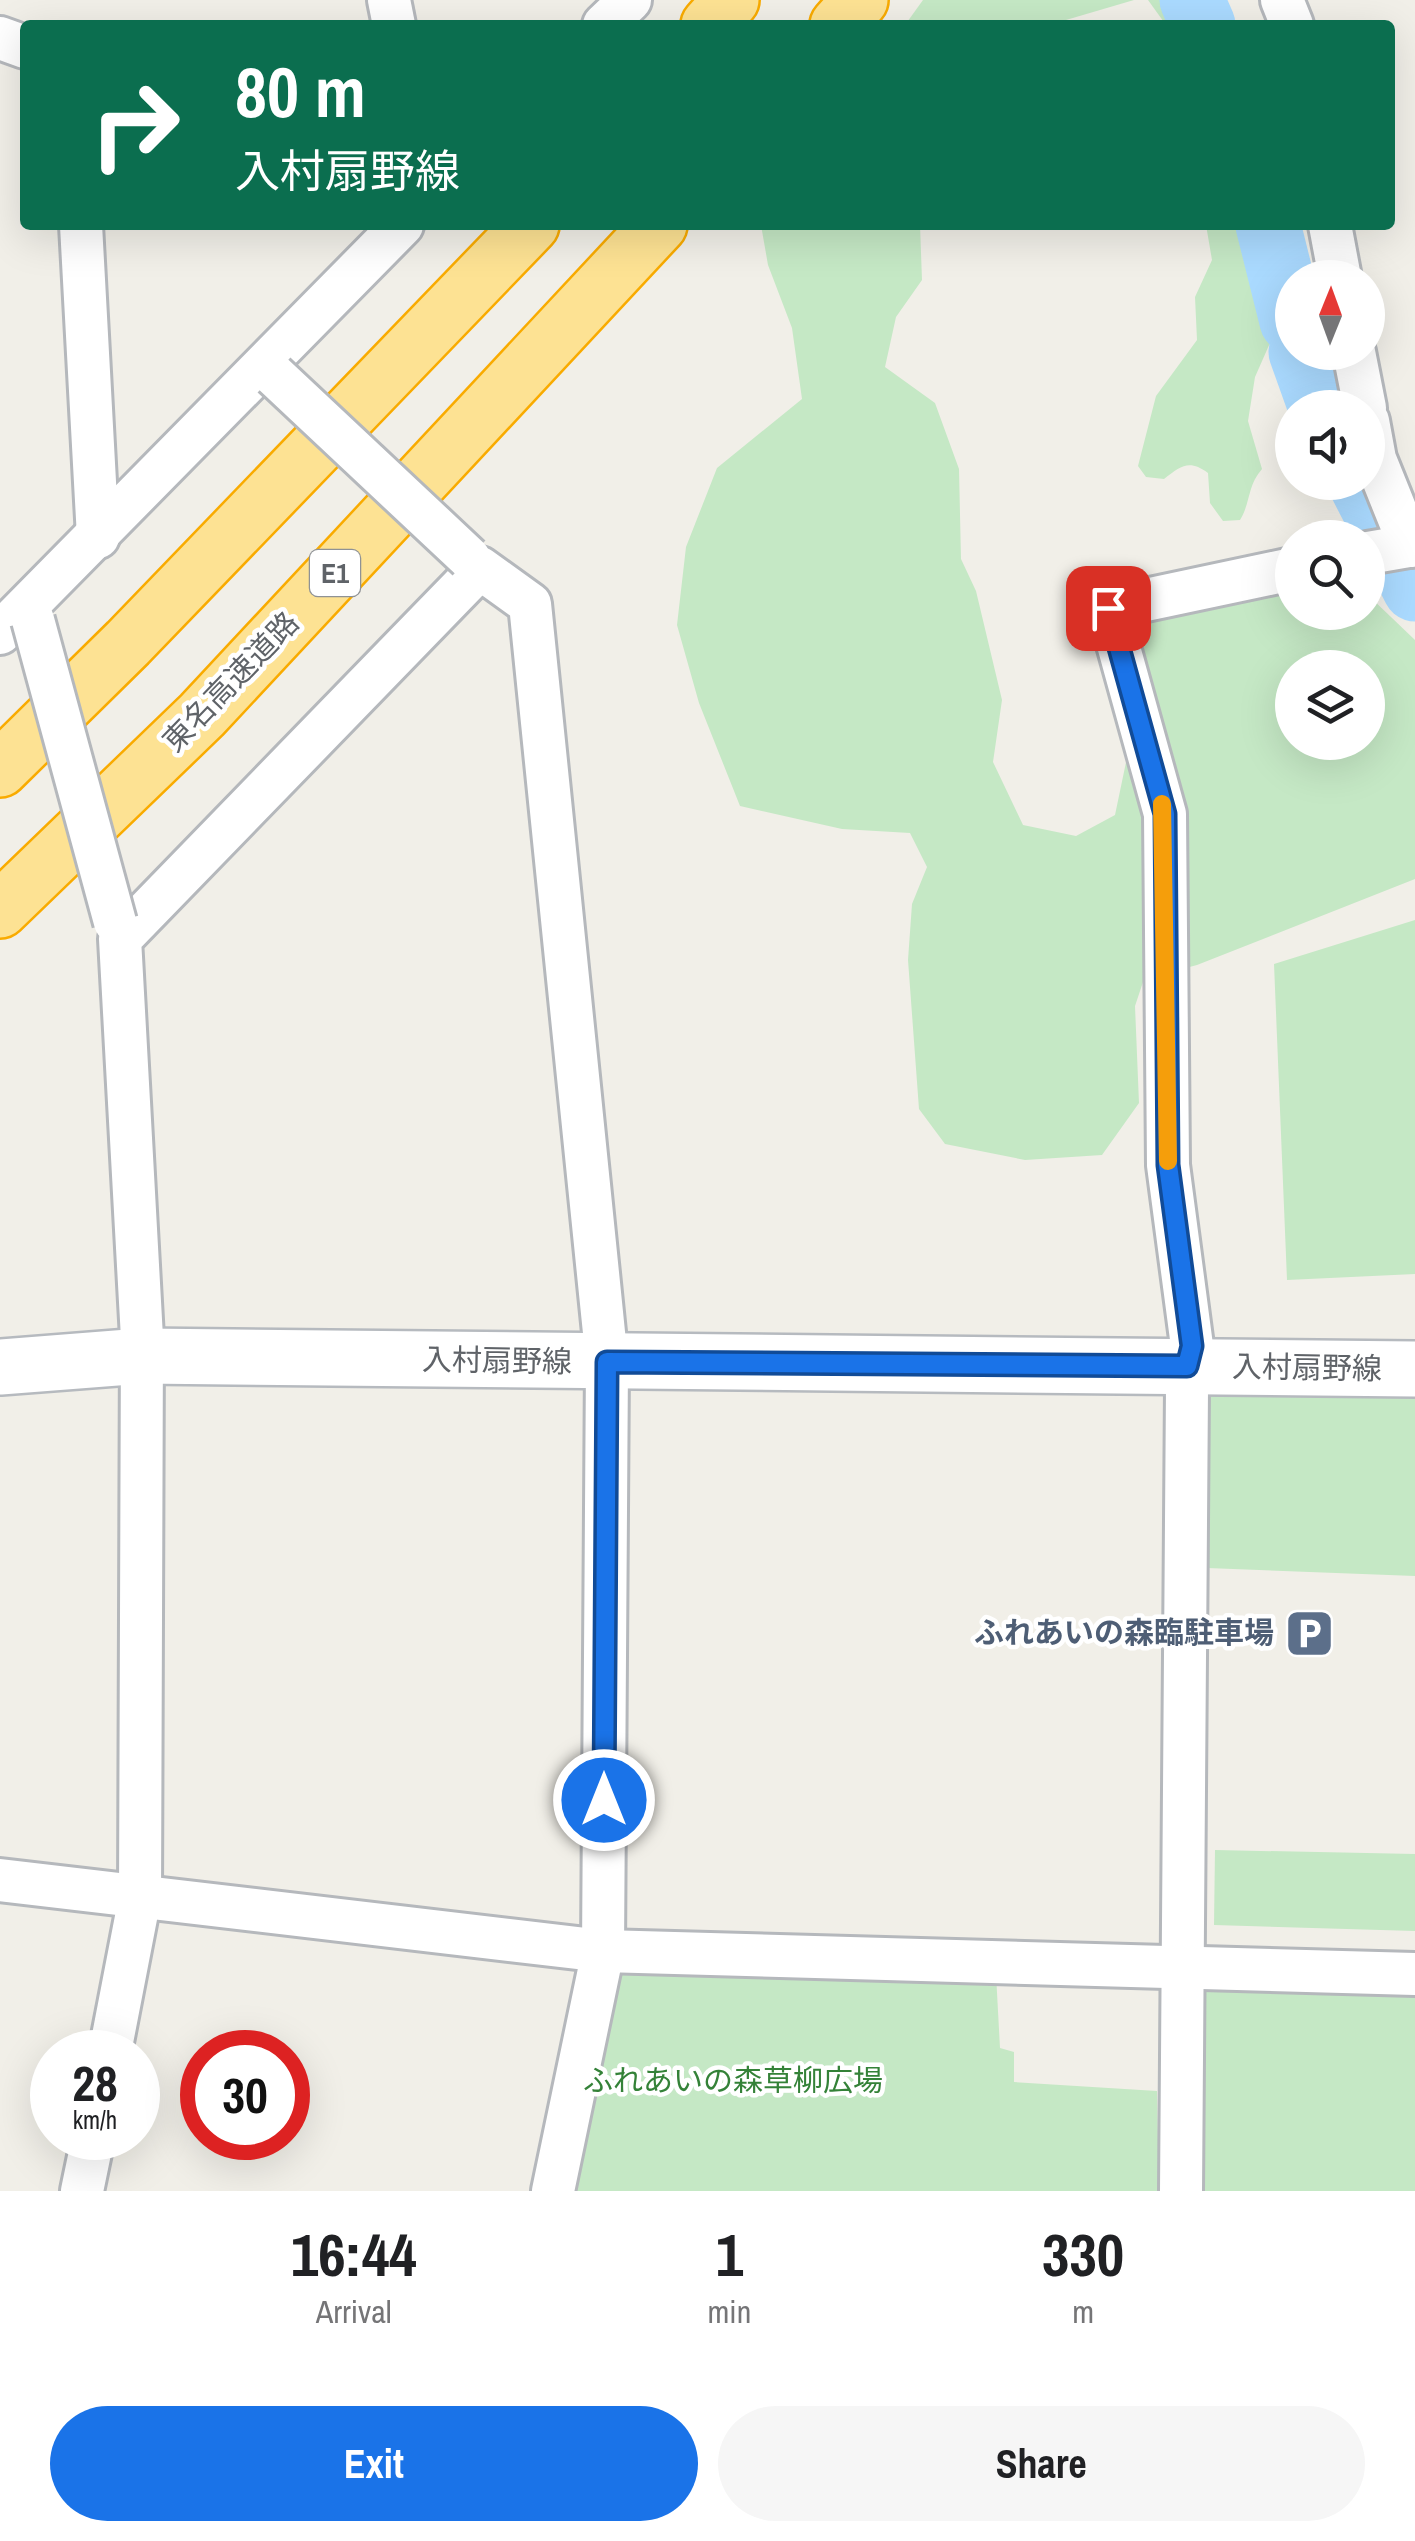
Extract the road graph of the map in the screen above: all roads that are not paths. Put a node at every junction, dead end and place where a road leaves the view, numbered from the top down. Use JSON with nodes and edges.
{"nodes":[{"id":1,"x":630,"y":0,"type":"edge"},
{"id":2,"x":731,"y":0,"type":"edge"},
{"id":3,"x":860,"y":0,"type":"edge"},
{"id":4,"x":609,"y":20,"type":"edge"},
{"id":5,"x":713,"y":20,"type":"edge"},
{"id":6,"x":842,"y":20,"type":"edge"},
{"id":7,"x":81,"y":230,"type":"edge"},
{"id":8,"x":393,"y":230,"type":"edge"},
{"id":9,"x":525,"y":230,"type":"edge"},
{"id":10,"x":654,"y":230,"type":"edge"},
{"id":11,"x":268,"y":369,"type":"junction"},
{"id":12,"x":1385,"y":483,"type":"edge"},
{"id":13,"x":98,"y":537,"type":"junction"},
{"id":14,"x":1412,"y":546,"type":"edge"},
{"id":15,"x":1385,"y":550,"type":"edge"},
{"id":16,"x":474,"y":563,"type":"junction"},
{"id":17,"x":1275,"y":572,"type":"edge"},
{"id":18,"x":21,"y":619,"type":"edge"},
{"id":19,"x":0,"y":769,"type":"edge"},
{"id":20,"x":0,"y":910,"type":"edge"},
{"id":21,"x":117,"y":931,"type":"junction"},
{"id":22,"x":142,"y":1356,"type":"junction"},
{"id":23,"x":607,"y":1362,"type":"junction"},
{"id":24,"x":0,"y":1366,"type":"edge"},
{"id":25,"x":1187,"y":1366,"type":"junction"},
{"id":26,"x":1415,"y":1369,"type":"edge"},
{"id":27,"x":0,"y":1880,"type":"edge"},
{"id":28,"x":140,"y":1897,"type":"junction"},
{"id":29,"x":603,"y":1951,"type":"junction"},
{"id":30,"x":1182,"y":1968,"type":"junction"},
{"id":31,"x":1415,"y":1974,"type":"edge"},
{"id":32,"x":114,"y":2030,"type":"edge"},
{"id":33,"x":88,"y":2160,"type":"edge"},
{"id":34,"x":82,"y":2191,"type":"edge"},
{"id":35,"x":553,"y":2191,"type":"edge"},
{"id":36,"x":1181,"y":2191,"type":"edge"}],
"edges":[{"from":1,"to":4,"type":"street"},
{"from":2,"to":5,"type":"highway"},
{"from":3,"to":6,"type":"highway"},
{"from":7,"to":13,"type":"street"},
{"from":8,"to":11,"type":"street"},
{"from":9,"to":19,"type":"highway"},
{"from":10,"to":20,"type":"highway","name":"東名高速道路","number":"E1"},
{"from":11,"to":13,"type":"street"},
{"from":11,"to":16,"type":"street","bridge":true},
{"from":12,"to":14,"type":"street"},
{"from":13,"to":18,"type":"street"},
{"from":14,"to":15,"type":"street"},
{"from":16,"to":21,"type":"street"},
{"from":16,"to":23,"type":"street"},
{"from":17,"to":25,"type":"street"},
{"from":18,"to":21,"type":"street","bridge":true},
{"from":21,"to":22,"type":"street"},
{"from":22,"to":23,"type":"street","name":"入村扇野線"},
{"from":22,"to":24,"type":"street","name":"入村扇野線"},
{"from":22,"to":28,"type":"street"},
{"from":23,"to":25,"type":"street","name":"入村扇野線"},
{"from":23,"to":29,"type":"street"},
{"from":25,"to":26,"type":"street","name":"入村扇野線"},
{"from":25,"to":30,"type":"street"},
{"from":27,"to":28,"type":"street"},
{"from":28,"to":29,"type":"street"},
{"from":28,"to":32,"type":"street"},
{"from":29,"to":30,"type":"street"},
{"from":29,"to":35,"type":"street"},
{"from":30,"to":31,"type":"street"},
{"from":30,"to":36,"type":"street"},
{"from":33,"to":34,"type":"street"}]}
